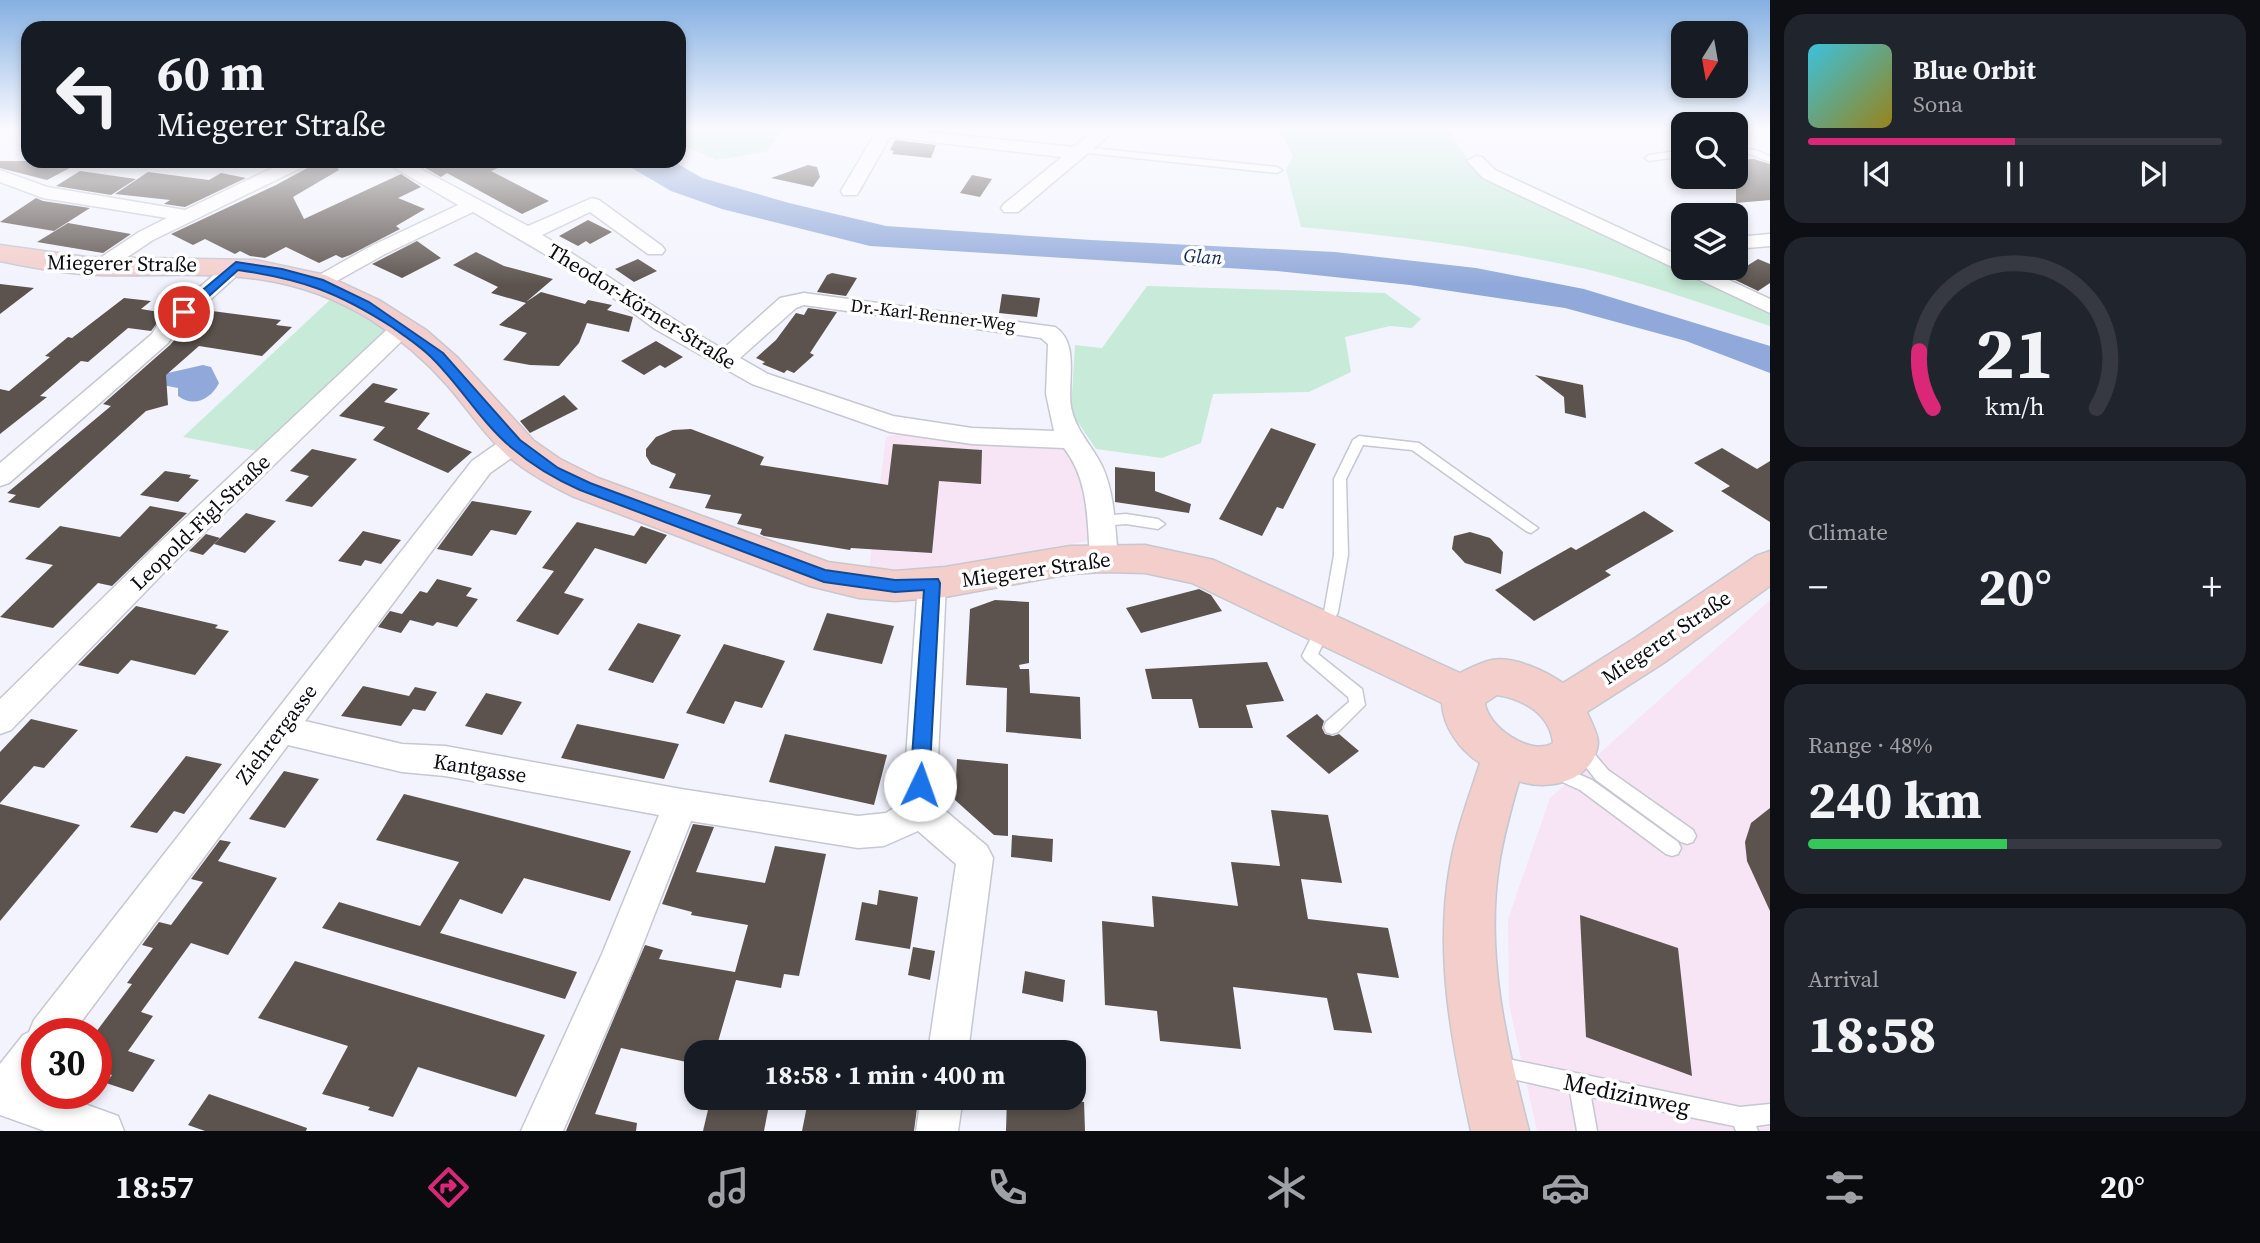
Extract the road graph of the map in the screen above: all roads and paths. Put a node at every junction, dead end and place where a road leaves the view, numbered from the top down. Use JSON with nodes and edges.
{"nodes":[{"id":1,"x":10,"y":180,"type":"edge"},
{"id":2,"x":262,"y":180,"type":"edge"},
{"id":3,"x":428,"y":180,"type":"edge"},
{"id":4,"x":857,"y":180,"type":"edge"},
{"id":5,"x":1045,"y":180,"type":"edge"},
{"id":6,"x":1501,"y":180,"type":"edge"},
{"id":7,"x":850,"y":191,"type":"dead end"},
{"id":8,"x":475,"y":204,"type":"junction"},
{"id":9,"x":1011,"y":208,"type":"dead end"},
{"id":10,"x":187,"y":216,"type":"junction"},
{"id":11,"x":527,"y":234,"type":"junction"},
{"id":12,"x":1770,"y":240,"type":"edge"},
{"id":13,"x":1748,"y":242,"type":"edge"},
{"id":14,"x":655,"y":250,"type":"dead end"},
{"id":15,"x":1,"y":254,"type":"edge"},
{"id":16,"x":1671,"y":260,"type":"edge"},
{"id":17,"x":101,"y":266,"type":"junction"},
{"id":18,"x":236,"y":266,"type":"junction"},
{"id":19,"x":1713,"y":280,"type":"edge"},
{"id":20,"x":319,"y":283,"type":"junction"},
{"id":21,"x":1770,"y":307,"type":"edge"},
{"id":22,"x":403,"y":327,"type":"junction"},
{"id":23,"x":724,"y":360,"type":"junction"},
{"id":24,"x":1070,"y":440,"type":"junction"},
{"id":25,"x":515,"y":443,"type":"junction"},
{"id":26,"x":0,"y":477,"type":"edge"},
{"id":27,"x":1101,"y":521,"type":"junction"},
{"id":28,"x":1158,"y":524,"type":"dead end"},
{"id":29,"x":1531,"y":528,"type":"dead end"},
{"id":30,"x":1104,"y":558,"type":"junction"},
{"id":31,"x":1768,"y":569,"type":"edge"},
{"id":32,"x":932,"y":583,"type":"junction"},
{"id":33,"x":1325,"y":629,"type":"junction"},
{"id":34,"x":1464,"y":694,"type":"junction"},
{"id":35,"x":0,"y":720,"type":"edge"},
{"id":36,"x":1332,"y":727,"type":"dead end"},
{"id":37,"x":280,"y":729,"type":"junction"},
{"id":38,"x":1546,"y":743,"type":"junction"},
{"id":39,"x":681,"y":804,"type":"junction"},
{"id":40,"x":919,"y":810,"type":"junction"},
{"id":41,"x":1687,"y":836,"type":"dead end"},
{"id":42,"x":1672,"y":848,"type":"dead end"},
{"id":43,"x":60,"y":1018,"type":"edge"},
{"id":44,"x":950,"y":1040,"type":"edge"},
{"id":45,"x":1483,"y":1064,"type":"junction"},
{"id":46,"x":21,"y":1069,"type":"edge"},
{"id":47,"x":1579,"y":1084,"type":"junction"},
{"id":48,"x":1,"y":1094,"type":"edge"},
{"id":49,"x":940,"y":1110,"type":"edge"},
{"id":50,"x":1770,"y":1114,"type":"edge"},
{"id":51,"x":1744,"y":1124,"type":"edge"},
{"id":52,"x":103,"y":1131,"type":"edge"},
{"id":53,"x":542,"y":1131,"type":"edge"},
{"id":54,"x":937,"y":1131,"type":"edge"},
{"id":55,"x":1500,"y":1131,"type":"edge"},
{"id":56,"x":1587,"y":1131,"type":"edge"}],
"edges":[{"from":1,"to":10,"type":"street"},
{"from":2,"to":10,"type":"street"},
{"from":3,"to":8,"type":"street","name":"Theodor-Körner-Straße"},
{"from":4,"to":7,"type":"street"},
{"from":5,"to":9,"type":"street"},
{"from":6,"to":16,"type":"street"},
{"from":8,"to":11,"type":"street","name":"Theodor-Körner-Straße"},
{"from":8,"to":20,"type":"street"},
{"from":10,"to":17,"type":"street"},
{"from":11,"to":14,"type":"street"},
{"from":11,"to":23,"type":"street","name":"Theodor-Körner-Straße"},
{"from":12,"to":13,"type":"street"},
{"from":15,"to":17,"type":"main road","name":"Miegerer Straße"},
{"from":17,"to":18,"type":"main road","name":"Miegerer Straße"},
{"from":18,"to":20,"type":"main road","name":"Miegerer Straße"},
{"from":18,"to":26,"type":"street"},
{"from":19,"to":21,"type":"street"},
{"from":20,"to":22,"type":"main road","name":"Miegerer Straße"},
{"from":22,"to":25,"type":"main road","name":"Miegerer Straße"},
{"from":22,"to":35,"type":"street","name":"Leopold-Figl-Straße"},
{"from":23,"to":24,"type":"street","name":"Theodor-Körner-Straße"},
{"from":23,"to":24,"type":"street","name":"Dr.-Karl-Renner-Weg"},
{"from":24,"to":27,"type":"street"},
{"from":25,"to":32,"type":"main road","name":"Miegerer Straße"},
{"from":25,"to":37,"type":"street","name":"Ziehrergasse"},
{"from":27,"to":28,"type":"lane"},
{"from":27,"to":30,"type":"street"},
{"from":29,"to":33,"type":"lane"},
{"from":30,"to":32,"type":"main road","name":"Miegerer Straße"},
{"from":30,"to":33,"type":"main road","name":"Miegerer Straße"},
{"from":31,"to":38,"type":"main road","name":"Miegerer Straße"},
{"from":32,"to":40,"type":"street"},
{"from":33,"to":34,"type":"main road","name":"Miegerer Straße"},
{"from":33,"to":36,"type":"lane"},
{"from":34,"to":38,"type":"main road"},
{"from":34,"to":38,"type":"main road"},
{"from":37,"to":39,"type":"street","name":"Kantgasse"},
{"from":37,"to":43,"type":"street","name":"Ziehrergasse"},
{"from":38,"to":41,"type":"lane"},
{"from":38,"to":42,"type":"lane"},
{"from":38,"to":45,"type":"main road"},
{"from":39,"to":40,"type":"street","name":"Kantgasse"},
{"from":39,"to":53,"type":"street"},
{"from":40,"to":44,"type":"street"},
{"from":45,"to":47,"type":"lane","name":"Medizinweg"},
{"from":45,"to":55,"type":"main road"},
{"from":46,"to":48,"type":"street"},
{"from":47,"to":51,"type":"lane","name":"Medizinweg"},
{"from":47,"to":56,"type":"lane"},
{"from":48,"to":52,"type":"street"},
{"from":49,"to":54,"type":"street"},
{"from":50,"to":51,"type":"lane","name":"Medizinweg"}]}
